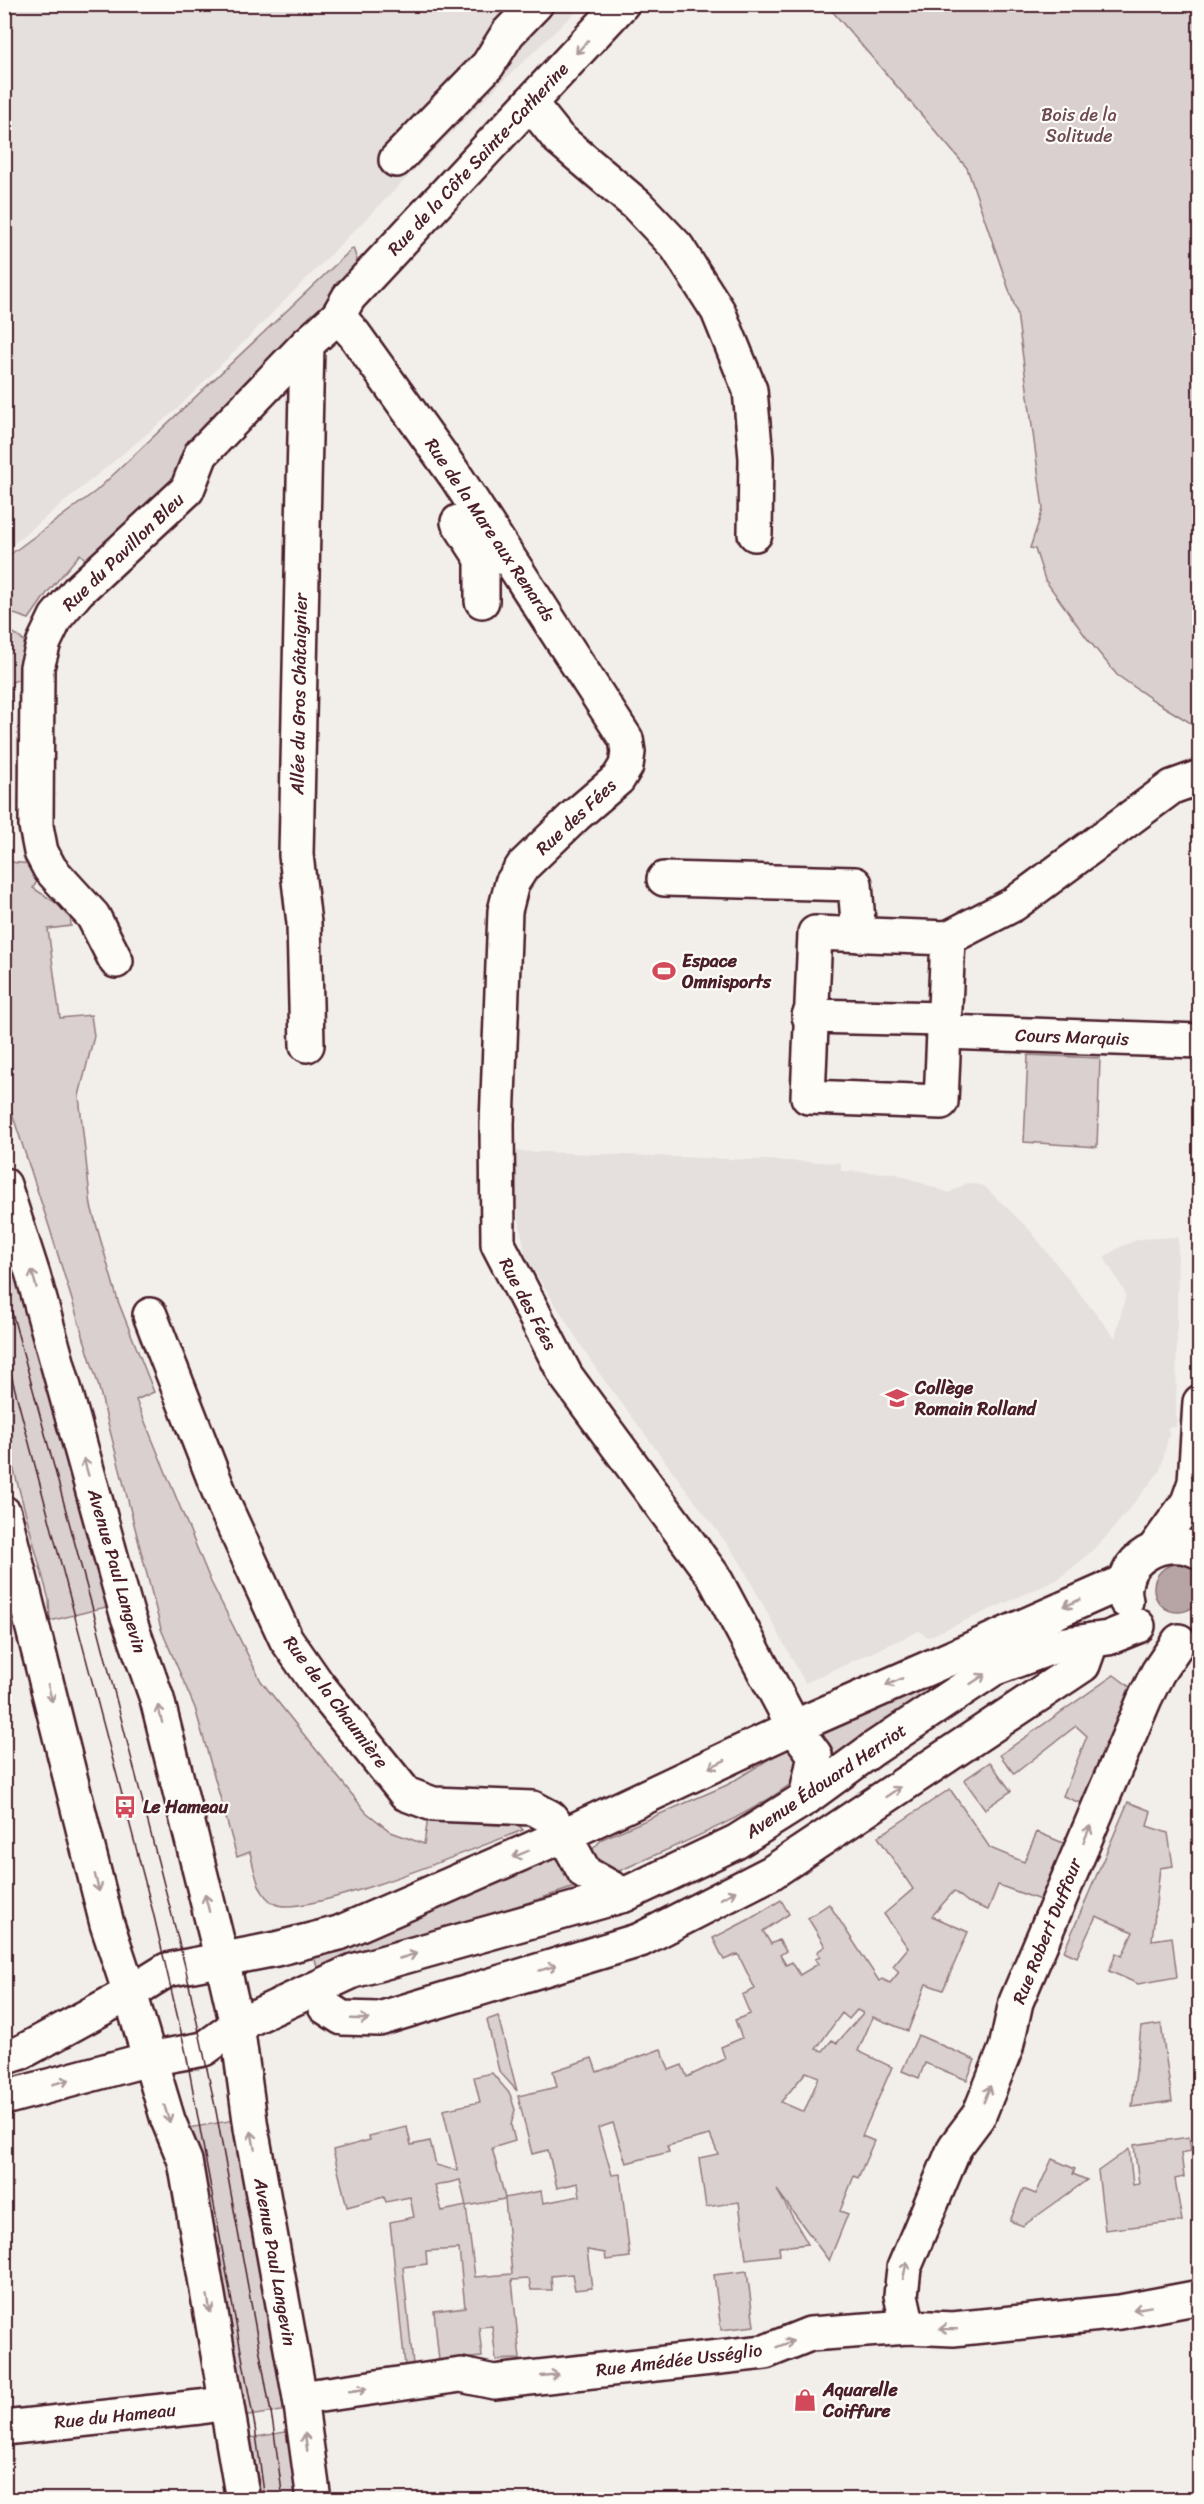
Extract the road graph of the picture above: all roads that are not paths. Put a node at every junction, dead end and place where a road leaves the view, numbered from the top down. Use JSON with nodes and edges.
{"nodes":[{"id":1,"x":536,"y":4,"type":"edge"},
{"id":2,"x":622,"y":4,"type":"edge"},
{"id":3,"x":530,"y":103,"type":"junction"},
{"id":4,"x":396,"y":160,"type":"dead end"},
{"id":5,"x":343,"y":306,"type":"junction"},
{"id":6,"x":307,"y":344,"type":"junction"},
{"id":7,"x":457,"y":478,"type":"junction"},
{"id":8,"x":755,"y":534,"type":"dead end"},
{"id":9,"x":482,"y":601,"type":"dead end"},
{"id":10,"x":628,"y":752,"type":"joint"},
{"id":11,"x":1200,"y":777,"type":"edge"},
{"id":12,"x":664,"y":879,"type":"dead end"},
{"id":13,"x":859,"y":935,"type":"junction"},
{"id":14,"x":948,"y":938,"type":"junction"},
{"id":15,"x":116,"y":961,"type":"dead end"},
{"id":16,"x":809,"y":1016,"type":"junction"},
{"id":17,"x":944,"y":1026,"type":"junction"},
{"id":18,"x":1200,"y":1041,"type":"edge"},
{"id":19,"x":307,"y":1045,"type":"dead end"},
{"id":20,"x":4,"y":1185,"type":"edge"},
{"id":21,"x":150,"y":1315,"type":"dead end"},
{"id":22,"x":1200,"y":1402,"type":"edge"},
{"id":23,"x":4,"y":1513,"type":"edge"},
{"id":24,"x":1155,"y":1548,"type":"junction"},
{"id":25,"x":1197,"y":1548,"type":"edge"},
{"id":26,"x":1126,"y":1581,"type":"junction"},
{"id":27,"x":1138,"y":1626,"type":"junction"},
{"id":28,"x":1189,"y":1638,"type":"edge"},
{"id":29,"x":1092,"y":1640,"type":"junction"},
{"id":30,"x":794,"y":1727,"type":"junction"},
{"id":31,"x":806,"y":1798,"type":"junction"},
{"id":32,"x":564,"y":1835,"type":"junction"},
{"id":33,"x":624,"y":1895,"type":"junction"},
{"id":34,"x":222,"y":1960,"type":"junction"},
{"id":35,"x":317,"y":1989,"type":"junction"},
{"id":36,"x":130,"y":1993,"type":"junction"},
{"id":37,"x":237,"y":2025,"type":"junction"},
{"id":38,"x":4,"y":2058,"type":"edge"},
{"id":39,"x":149,"y":2059,"type":"junction"},
{"id":40,"x":4,"y":2098,"type":"edge"},
{"id":41,"x":1200,"y":2297,"type":"edge"},
{"id":42,"x":908,"y":2327,"type":"junction"},
{"id":43,"x":300,"y":2398,"type":"junction"},
{"id":44,"x":226,"y":2403,"type":"junction"},
{"id":45,"x":4,"y":2428,"type":"edge"},
{"id":46,"x":243,"y":2499,"type":"edge"},
{"id":47,"x":314,"y":2499,"type":"edge"}],
"edges":[{"from":1,"to":4,"type":"street"},
{"from":2,"to":3,"type":"street","name":"Rue de la Côte Sainte-Catherine","one_way":true},
{"from":3,"to":5,"type":"street","name":"Rue de la Côte Sainte-Catherine"},
{"from":3,"to":8,"type":"street"},
{"from":5,"to":6,"type":"street","name":"Rue du Pavillon Bleu"},
{"from":5,"to":7,"type":"street","name":"Rue de la Mare aux Renards"},
{"from":6,"to":15,"type":"street","name":"Rue du Pavillon Bleu"},
{"from":6,"to":19,"type":"street","name":"Allée du Gros Châtaignier"},
{"from":7,"to":9,"type":"street"},
{"from":7,"to":10,"type":"street","name":"Rue de la Mare aux Renards"},
{"from":10,"to":30,"type":"street","name":"Rue des Fées"},
{"from":11,"to":14,"type":"street"},
{"from":12,"to":13,"type":"street"},
{"from":13,"to":14,"type":"street"},
{"from":13,"to":16,"type":"street"},
{"from":14,"to":17,"type":"street"},
{"from":16,"to":17,"type":"street","name":"Cours Marquis"},
{"from":16,"to":17,"type":"street"},
{"from":17,"to":18,"type":"street","name":"Cours Marquis"},
{"from":34,"to":20,"type":"street","name":"Avenue Paul Langevin","one_way":true},
{"from":21,"to":32,"type":"street","name":"Rue de la Chaumière"},
{"from":22,"to":24,"type":"street"},
{"from":23,"to":36,"type":"street","one_way":true},
{"from":24,"to":25,"type":"street"},
{"from":24,"to":26,"type":"street"},
{"from":26,"to":27,"type":"street"},
{"from":26,"to":30,"type":"street","one_way":true},
{"from":27,"to":28,"type":"street"},
{"from":27,"to":29,"type":"street","name":"Avenue Édouard Herriot"},
{"from":42,"to":28,"type":"street","name":"Rue Robert Duffour","one_way":true},
{"from":31,"to":29,"type":"street","name":"Avenue Édouard Herriot","one_way":true},
{"from":35,"to":29,"type":"street","one_way":true},
{"from":30,"to":31,"type":"street","name":"Rue des Fées"},
{"from":30,"to":32,"type":"street","one_way":true},
{"from":31,"to":33,"type":"street","name":"Avenue Édouard Herriot"},
{"from":32,"to":33,"type":"street","name":"Rue de la Chaumière"},
{"from":32,"to":34,"type":"street","one_way":true},
{"from":35,"to":33,"type":"street","name":"Avenue Édouard Herriot","one_way":true},
{"from":34,"to":36,"type":"street"},
{"from":34,"to":37,"type":"street","name":"Avenue Paul Langevin"},
{"from":35,"to":37,"type":"street","name":"Avenue Édouard Herriot"},
{"from":36,"to":38,"type":"street"},
{"from":36,"to":39,"type":"street"},
{"from":37,"to":39,"type":"street"},
{"from":43,"to":37,"type":"street","name":"Avenue Paul Langevin","one_way":true},
{"from":40,"to":39,"type":"street","one_way":true},
{"from":39,"to":44,"type":"street","one_way":true},
{"from":41,"to":42,"type":"street","name":"Rue Amédée Usséglio","one_way":true},
{"from":43,"to":42,"type":"street","name":"Rue Amédée Usséglio","one_way":true},
{"from":47,"to":43,"type":"street","name":"Avenue Paul Langevin","one_way":true},
{"from":44,"to":45,"type":"street","name":"Rue du Hameau"},
{"from":44,"to":46,"type":"street"}]}
